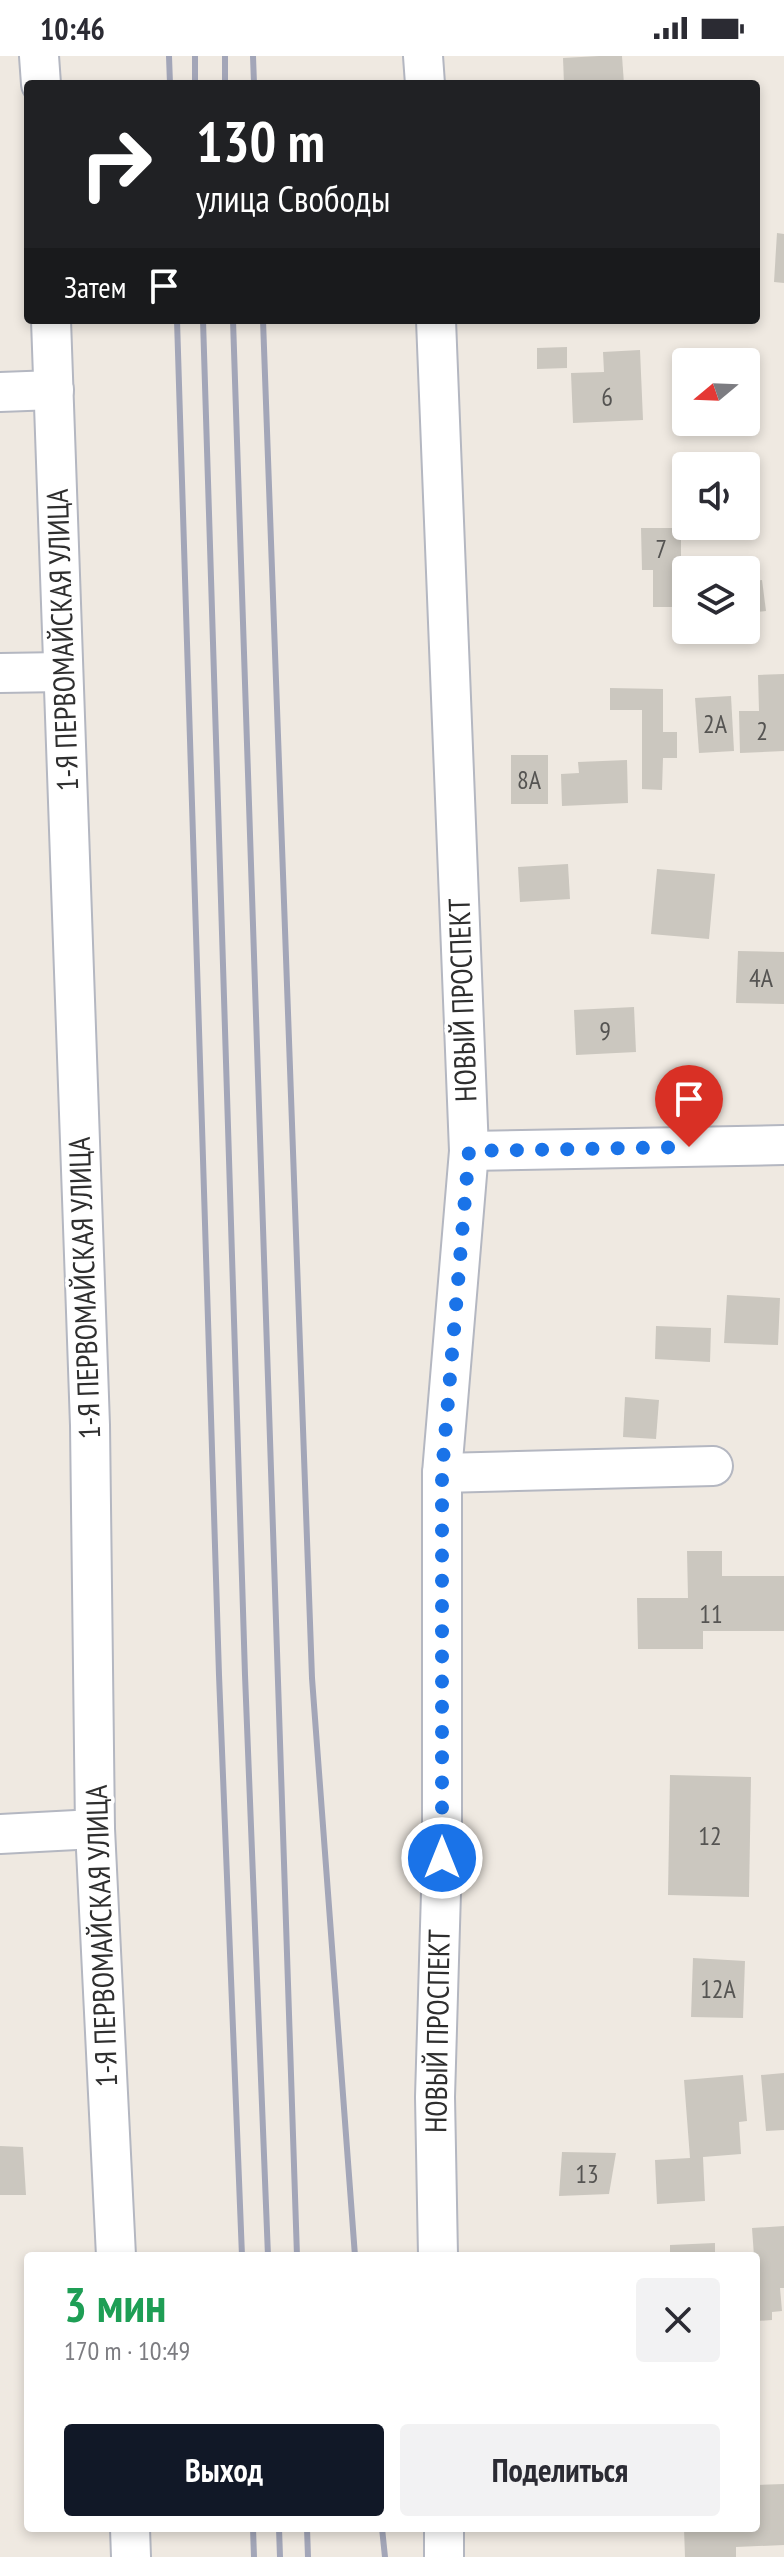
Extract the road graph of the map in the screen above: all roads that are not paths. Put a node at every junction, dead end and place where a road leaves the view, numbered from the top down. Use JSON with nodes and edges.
{"nodes":[{"id":1,"x":39,"y":56,"type":"edge"},
{"id":2,"x":423,"y":56,"type":"edge"},
{"id":3,"x":41,"y":80,"type":"edge"},
{"id":4,"x":425,"y":80,"type":"edge"},
{"id":5,"x":51,"y":324,"type":"edge"},
{"id":6,"x":436,"y":324,"type":"edge"},
{"id":7,"x":54,"y":390,"type":"junction"},
{"id":8,"x":0,"y":392,"type":"edge"},
{"id":9,"x":63,"y":672,"type":"junction"},
{"id":10,"x":0,"y":673,"type":"edge"},
{"id":11,"x":784,"y":1145,"type":"edge"},
{"id":12,"x":469,"y":1151,"type":"junction"},
{"id":13,"x":713,"y":1466,"type":"dead end"},
{"id":14,"x":442,"y":1473,"type":"junction"},
{"id":15,"x":95,"y":1829,"type":"junction"},
{"id":16,"x":0,"y":1834,"type":"edge"},
{"id":17,"x":116,"y":2252,"type":"edge"},
{"id":18,"x":438,"y":2252,"type":"edge"},
{"id":19,"x":130,"y":2532,"type":"edge"},
{"id":20,"x":444,"y":2532,"type":"edge"},
{"id":21,"x":131,"y":2557,"type":"edge"},
{"id":22,"x":444,"y":2557,"type":"edge"}],
"edges":[{"from":1,"to":3,"type":"street"},
{"from":2,"to":4,"type":"street"},
{"from":5,"to":7,"type":"street","name":"1-Я ПЕРВОМАЙСКАЯ УЛИЦА"},
{"from":6,"to":12,"type":"street","name":"НОВЫЙ ПРОСПЕКТ"},
{"from":7,"to":8,"type":"street"},
{"from":7,"to":9,"type":"street","name":"1-Я ПЕРВОМАЙСКАЯ УЛИЦА"},
{"from":9,"to":10,"type":"street"},
{"from":9,"to":15,"type":"street","name":"1-Я ПЕРВОМАЙСКАЯ УЛИЦА"},
{"from":11,"to":12,"type":"street"},
{"from":12,"to":14,"type":"street","name":"НОВЫЙ ПРОСПЕКТ"},
{"from":13,"to":14,"type":"street"},
{"from":14,"to":18,"type":"street","name":"НОВЫЙ ПРОСПЕКТ"},
{"from":15,"to":16,"type":"street"},
{"from":15,"to":17,"type":"street","name":"1-Я ПЕРВОМАЙСКАЯ УЛИЦА"},
{"from":19,"to":21,"type":"street"},
{"from":20,"to":22,"type":"street"}]}
